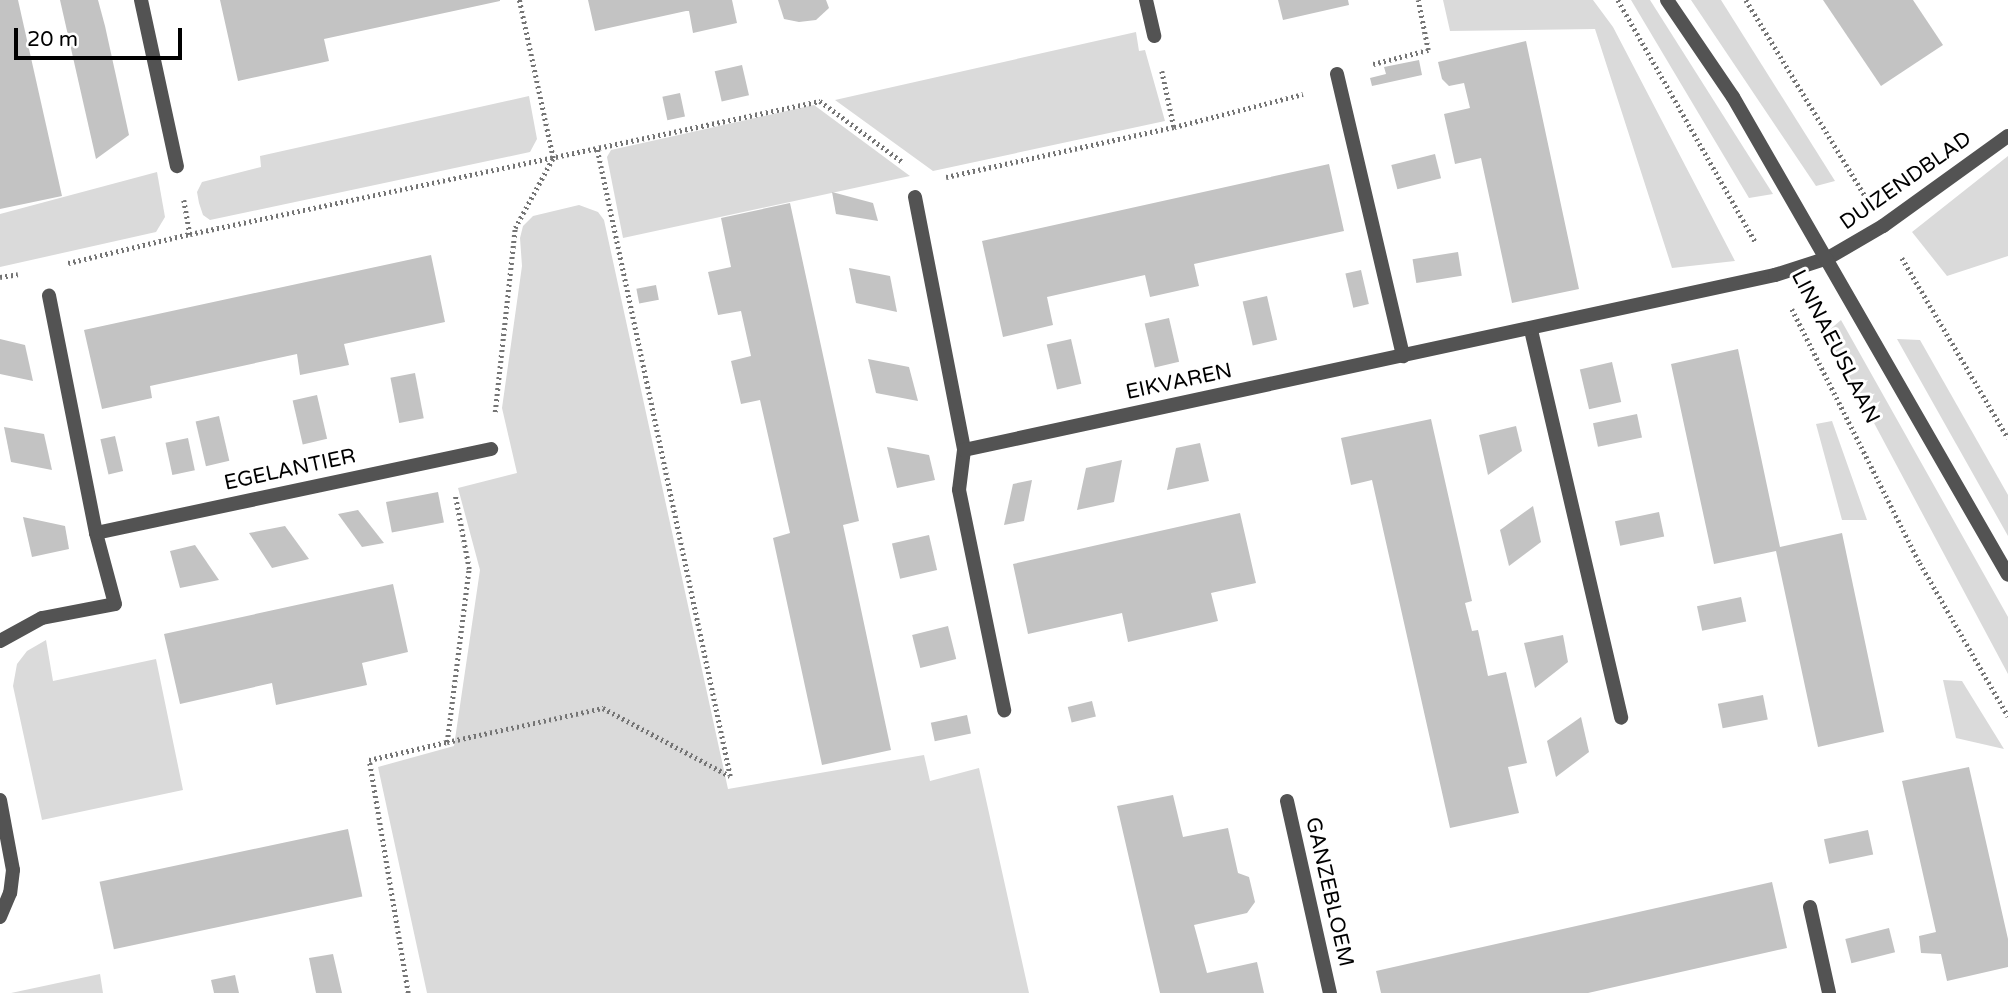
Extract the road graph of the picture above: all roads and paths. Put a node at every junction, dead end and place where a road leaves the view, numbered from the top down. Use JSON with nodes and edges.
{"nodes":[{"id":1,"x":141,"y":0,"type":"edge"},
{"id":2,"x":519,"y":0,"type":"edge"},
{"id":3,"x":1146,"y":0,"type":"edge"},
{"id":4,"x":1418,"y":0,"type":"edge"},
{"id":5,"x":1618,"y":0,"type":"edge"},
{"id":6,"x":1667,"y":0,"type":"edge"},
{"id":7,"x":1154,"y":36,"type":"joint"},
{"id":8,"x":1337,"y":74,"type":"junction"},
{"id":9,"x":1174,"y":127,"type":"junction"},
{"id":10,"x":2008,"y":135,"type":"edge"},
{"id":11,"x":597,"y":149,"type":"junction"},
{"id":12,"x":553,"y":158,"type":"junction"},
{"id":13,"x":177,"y":166,"type":"dead end"},
{"id":14,"x":924,"y":181,"type":"junction"},
{"id":15,"x":915,"y":197,"type":"joint"},
{"id":16,"x":1828,"y":258,"type":"junction"},
{"id":17,"x":55,"y":265,"type":"dead end"},
{"id":18,"x":21,"y":273,"type":"dead end"},
{"id":19,"x":1775,"y":275,"type":"junction"},
{"id":20,"x":0,"y":277,"type":"edge"},
{"id":21,"x":49,"y":296,"type":"dead end"},
{"id":22,"x":1531,"y":330,"type":"junction"},
{"id":23,"x":1403,"y":356,"type":"junction"},
{"id":24,"x":491,"y":449,"type":"joint"},
{"id":25,"x":964,"y":450,"type":"junction"},
{"id":26,"x":454,"y":492,"type":"dead end"},
{"id":27,"x":96,"y":533,"type":"junction"},
{"id":28,"x":2008,"y":575,"type":"edge"},
{"id":29,"x":0,"y":641,"type":"edge"},
{"id":30,"x":1004,"y":710,"type":"dead end"},
{"id":31,"x":2008,"y":716,"type":"edge"},
{"id":32,"x":1621,"y":718,"type":"dead end"},
{"id":33,"x":447,"y":742,"type":"junction"},
{"id":34,"x":0,"y":800,"type":"edge"},
{"id":35,"x":1287,"y":801,"type":"dead end"},
{"id":36,"x":1810,"y":907,"type":"dead end"},
{"id":37,"x":0,"y":917,"type":"edge"},
{"id":38,"x":408,"y":993,"type":"edge"},
{"id":39,"x":1329,"y":993,"type":"edge"},
{"id":40,"x":1829,"y":993,"type":"edge"}],
"edges":[{"from":1,"to":13,"type":"street"},
{"from":2,"to":12,"type":"path"},
{"from":3,"to":7,"type":"street"},
{"from":4,"to":8,"type":"path"},
{"from":5,"to":19,"type":"path","name":"LINNAEUSLAAN"},
{"from":6,"to":16,"type":"street","name":"LINNAEUSLAAN"},
{"from":7,"to":9,"type":"path"},
{"from":8,"to":9,"type":"path"},
{"from":8,"to":23,"type":"street"},
{"from":9,"to":14,"type":"path"},
{"from":10,"to":16,"type":"street","name":"DUIZENDBLAD"},
{"from":11,"to":12,"type":"path"},
{"from":11,"to":14,"type":"path"},
{"from":11,"to":33,"type":"path"},
{"from":12,"to":17,"type":"path"},
{"from":12,"to":24,"type":"path"},
{"from":14,"to":15,"type":"path"},
{"from":15,"to":25,"type":"street"},
{"from":16,"to":19,"type":"street","name":"EIKVAREN"},
{"from":16,"to":28,"type":"street","name":"LINNAEUSLAAN"},
{"from":18,"to":20,"type":"path"},
{"from":19,"to":22,"type":"street","name":"EIKVAREN"},
{"from":19,"to":31,"type":"path","name":"LINNAEUSLAAN"},
{"from":21,"to":27,"type":"street"},
{"from":22,"to":23,"type":"street","name":"EIKVAREN"},
{"from":22,"to":32,"type":"street"},
{"from":23,"to":25,"type":"street","name":"EIKVAREN"},
{"from":24,"to":27,"type":"street","name":"EGELANTIER"},
{"from":25,"to":30,"type":"street"},
{"from":26,"to":33,"type":"path"},
{"from":27,"to":29,"type":"street"},
{"from":33,"to":38,"type":"path"},
{"from":34,"to":37,"type":"street"},
{"from":35,"to":39,"type":"street","name":"GANZEBLOEM"},
{"from":36,"to":40,"type":"street"}]}
